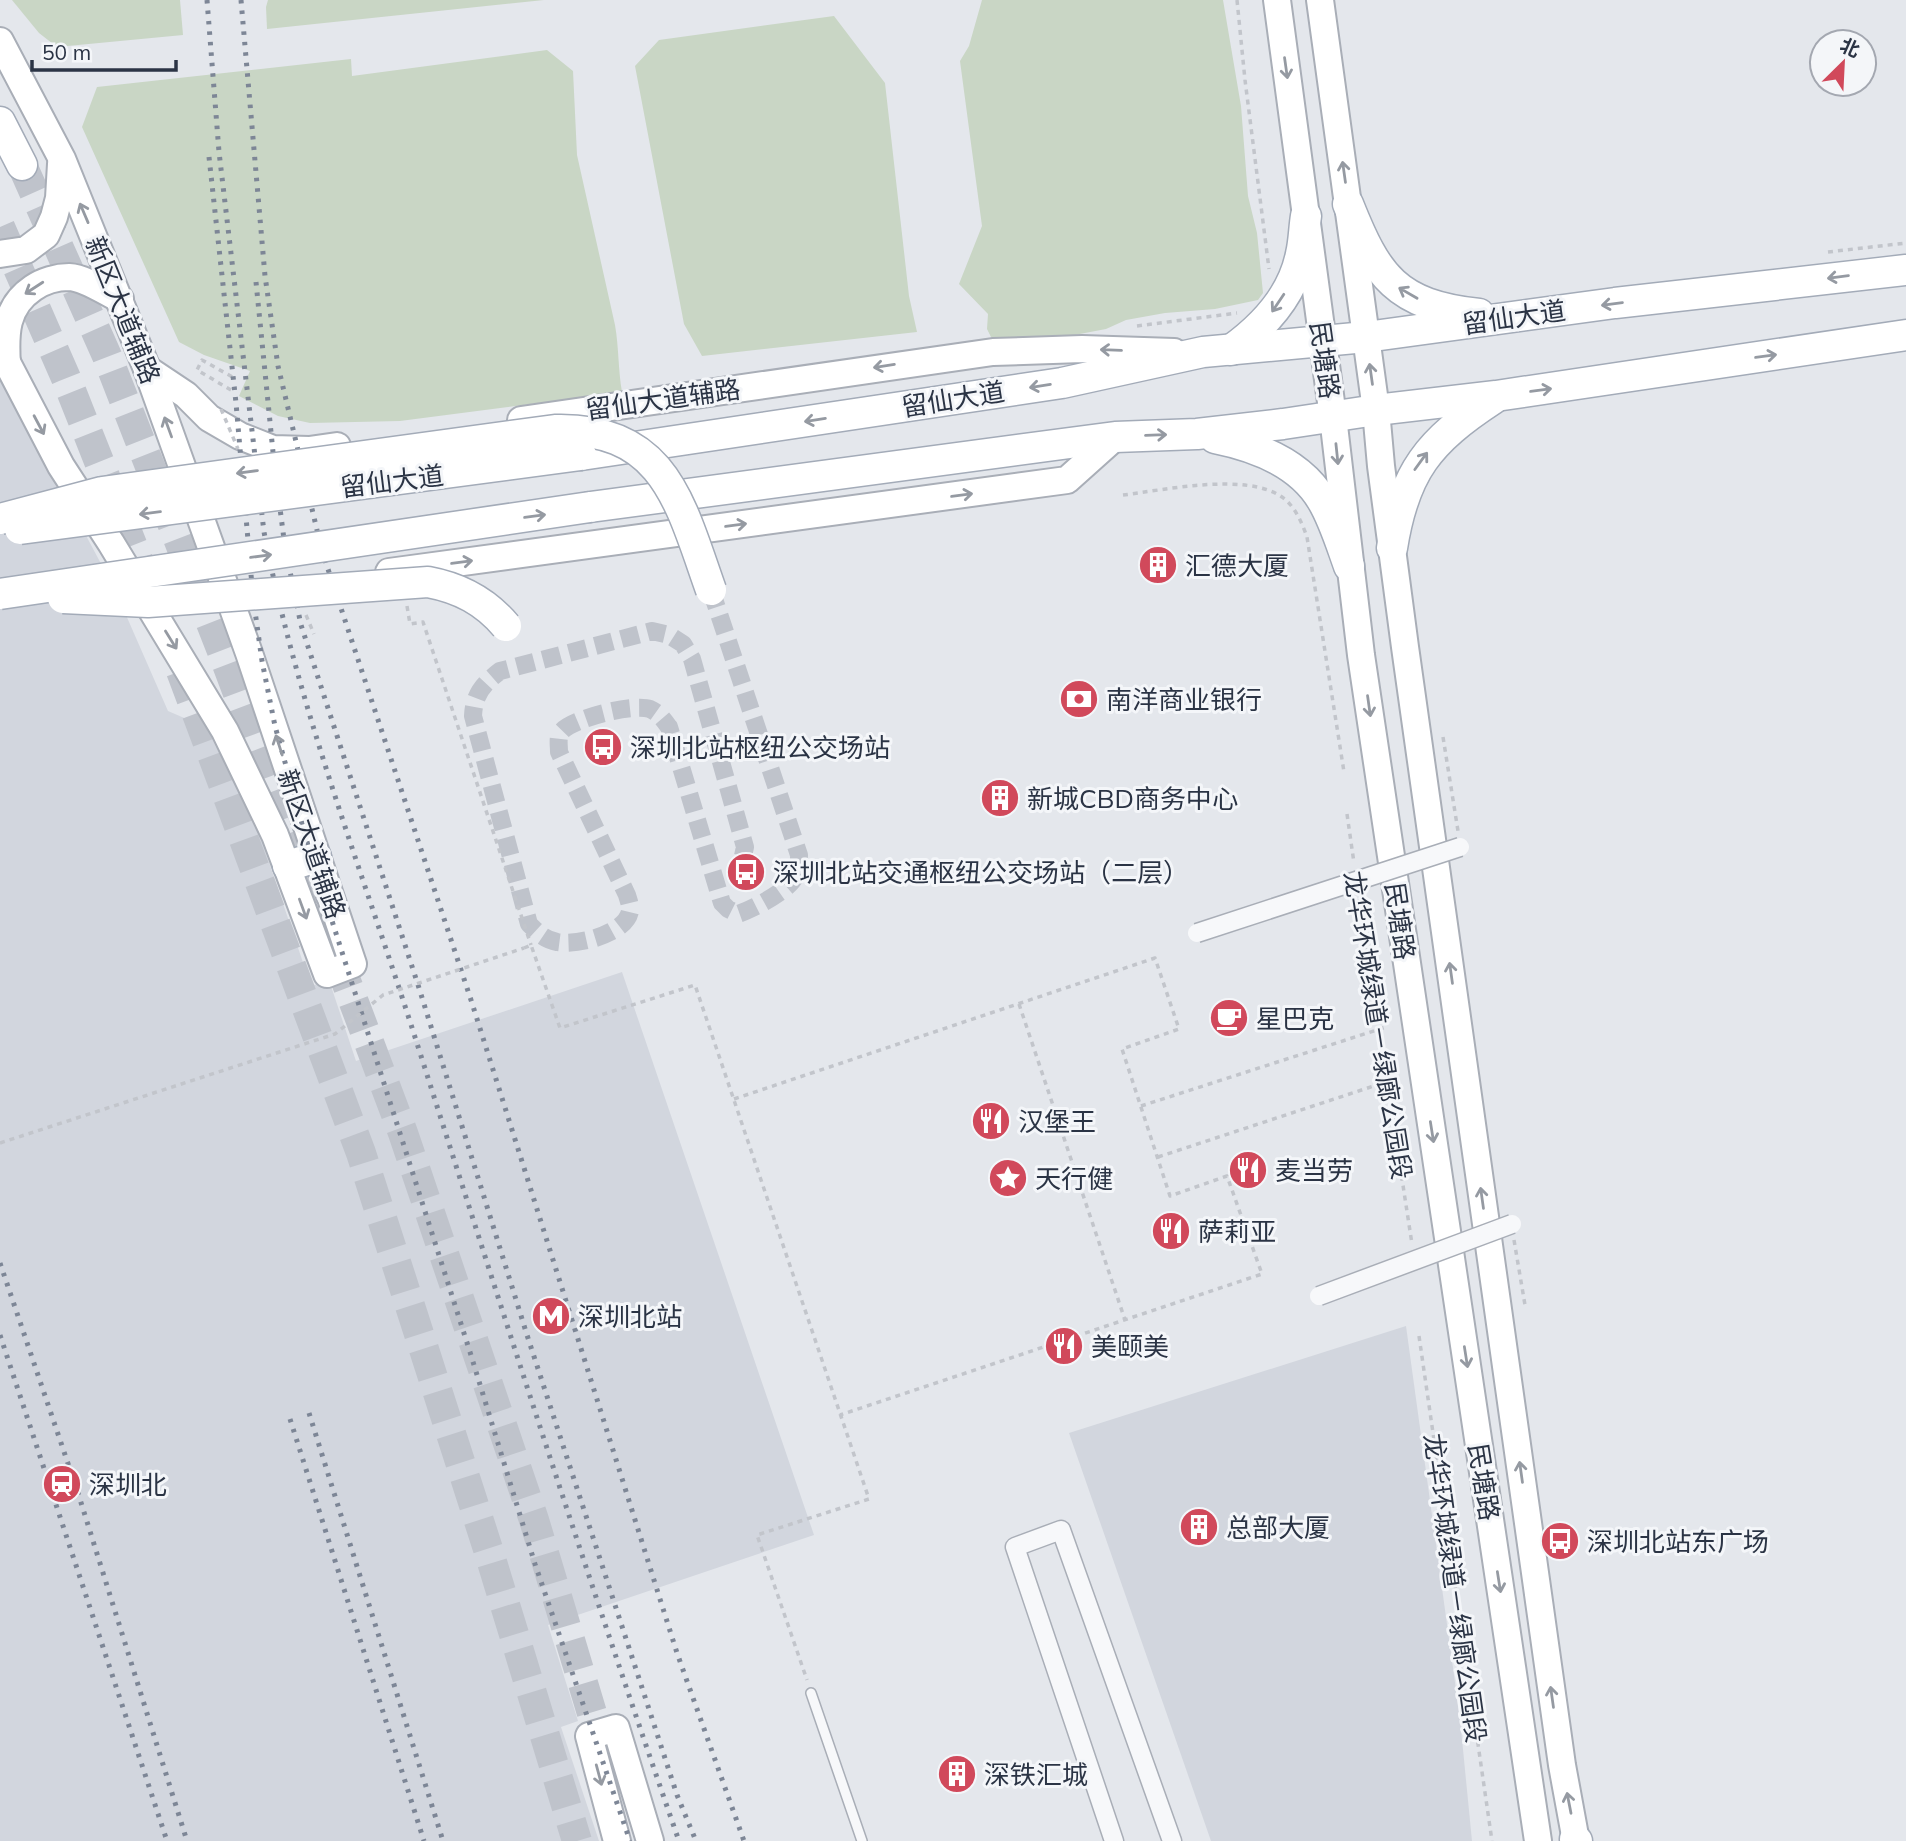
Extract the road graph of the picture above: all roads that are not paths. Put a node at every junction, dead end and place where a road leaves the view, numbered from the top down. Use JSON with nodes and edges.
{"nodes":[{"id":1,"x":1278,"y":0,"type":"edge"},
{"id":2,"x":1320,"y":0,"type":"edge"},
{"id":3,"x":0,"y":41,"type":"edge"},
{"id":4,"x":0,"y":122,"type":"edge"},
{"id":5,"x":62,"y":159,"type":"junction"},
{"id":6,"x":22,"y":165,"type":"tunnel mouth"},
{"id":7,"x":1348,"y":204,"type":"junction"},
{"id":8,"x":1306,"y":216,"type":"junction"},
{"id":9,"x":0,"y":254,"type":"edge"},
{"id":10,"x":1906,"y":270,"type":"edge"},
{"id":11,"x":120,"y":299,"type":"junction"},
{"id":12,"x":1521,"y":316,"type":"junction"},
{"id":13,"x":1906,"y":335,"type":"edge"},
{"id":14,"x":1366,"y":337,"type":"junction"},
{"id":15,"x":1323,"y":342,"type":"junction"},
{"id":16,"x":1217,"y":351,"type":"junction"},
{"id":17,"x":3,"y":357,"type":"edge"},
{"id":18,"x":147,"y":369,"type":"junction"},
{"id":19,"x":1496,"y":397,"type":"junction"},
{"id":20,"x":1376,"y":410,"type":"junction"},
{"id":21,"x":1333,"y":417,"type":"junction"},
{"id":22,"x":1197,"y":434,"type":"junction"},
{"id":23,"x":1115,"y":437,"type":"junction"},
{"id":24,"x":0,"y":519,"type":"edge"},
{"id":25,"x":0,"y":532,"type":"edge"},
{"id":26,"x":1392,"y":548,"type":"junction"},
{"id":27,"x":1349,"y":566,"type":"junction"},
{"id":28,"x":710,"y":590,"type":"tunnel mouth"},
{"id":29,"x":0,"y":595,"type":"edge"},
{"id":30,"x":506,"y":626,"type":"dead end"},
{"id":31,"x":1405,"y":647,"type":"junction"},
{"id":32,"x":249,"y":653,"type":"junction"},
{"id":33,"x":1361,"y":654,"type":"junction"},
{"id":34,"x":1460,"y":847,"type":"road end"},
{"id":35,"x":316,"y":857,"type":"junction"},
{"id":36,"x":288,"y":866,"type":"junction"},
{"id":37,"x":1197,"y":933,"type":"dead end"},
{"id":38,"x":1512,"y":1224,"type":"road end"},
{"id":39,"x":1319,"y":1296,"type":"dead end"},
{"id":40,"x":811,"y":1693,"type":"road end"},
{"id":41,"x":1562,"y":1765,"type":"junction"},
{"id":42,"x":1527,"y":1769,"type":"junction"},
{"id":43,"x":1576,"y":1840,"type":"edge"},
{"id":44,"x":617,"y":1841,"type":"edge"},
{"id":45,"x":650,"y":1841,"type":"edge"},
{"id":46,"x":862,"y":1841,"type":"edge"},
{"id":47,"x":1114,"y":1841,"type":"edge"},
{"id":48,"x":1172,"y":1841,"type":"edge"},
{"id":49,"x":1538,"y":1841,"type":"edge"}],
"edges":[{"from":1,"to":8,"type":"main road","name":"民塘路","one_way":true},
{"from":7,"to":2,"type":"main road","name":"民塘路","one_way":true},
{"from":3,"to":5,"type":"main road","name":"新区大道辅路"},
{"from":4,"to":6,"type":"main road"},
{"from":5,"to":9,"type":"main road"},
{"from":11,"to":5,"type":"main road","name":"新区大道辅路","one_way":true},
{"from":12,"to":7,"type":"main road","one_way":true},
{"from":7,"to":14,"type":"main road","name":"民塘路"},
{"from":8,"to":15,"type":"main road","name":"民塘路"},
{"from":8,"to":16,"type":"main road","one_way":true},
{"from":10,"to":12,"type":"main road","name":"留仙大道","one_way":true},
{"from":11,"to":17,"type":"main road","one_way":true},
{"from":11,"to":18,"type":"main road","name":"新区大道辅路"},
{"from":12,"to":14,"type":"main road","name":"留仙大道"},
{"from":19,"to":13,"type":"main road","name":"留仙大道","one_way":true},
{"from":14,"to":15,"type":"main road","name":"留仙大道"},
{"from":20,"to":14,"type":"main road","name":"民塘路","one_way":true},
{"from":15,"to":16,"type":"main road","name":"留仙大道"},
{"from":15,"to":21,"type":"main road","name":"民塘路"},
{"from":16,"to":18,"type":"main road","name":"留仙大道辅路","one_way":true},
{"from":16,"to":25,"type":"main road","name":"留仙大道","one_way":true,"bridge":true},
{"from":17,"to":36,"type":"main road","name":"新区大道辅路","one_way":true},
{"from":32,"to":18,"type":"main road","name":"新区大道辅路","one_way":true},
{"from":19,"to":20,"type":"main road","name":"留仙大道"},
{"from":26,"to":19,"type":"main road","one_way":true},
{"from":20,"to":21,"type":"main road","name":"留仙大道"},
{"from":20,"to":26,"type":"main road","name":"民塘路"},
{"from":21,"to":22,"type":"main road","name":"留仙大道"},
{"from":21,"to":27,"type":"main road","name":"民塘路","one_way":true},
{"from":23,"to":22,"type":"main road","name":"留仙大道","one_way":true},
{"from":22,"to":27,"type":"main road"},
{"from":29,"to":23,"type":"main road","name":"留仙大道","one_way":true,"bridge":true},
{"from":32,"to":23,"type":"main road","one_way":true},
{"from":28,"to":24,"type":"main road","one_way":true,"bridge":true},
{"from":26,"to":31,"type":"main road","name":"民塘路"},
{"from":27,"to":33,"type":"main road","name":"民塘路"},
{"from":29,"to":30,"type":"main road","bridge":true},
{"from":31,"to":33,"type":"main road"},
{"from":41,"to":31,"type":"main road","name":"民塘路","one_way":true},
{"from":35,"to":32,"type":"main road","name":"新区大道辅路","one_way":true},
{"from":33,"to":42,"type":"main road","name":"民塘路","one_way":true},
{"from":34,"to":37,"type":"street","bridge":true},
{"from":35,"to":36,"type":"main road"},
{"from":36,"to":35,"type":"main road","name":"新区大道辅路","one_way":true},
{"from":38,"to":39,"type":"street","bridge":true},
{"from":40,"to":46,"type":"lane"},
{"from":41,"to":42,"type":"main road"},
{"from":43,"to":41,"type":"main road","name":"民塘路","one_way":true},
{"from":42,"to":49,"type":"main road","name":"民塘路"},
{"from":45,"to":44,"type":"main road","one_way":true},
{"from":47,"to":48,"type":"street"}]}
